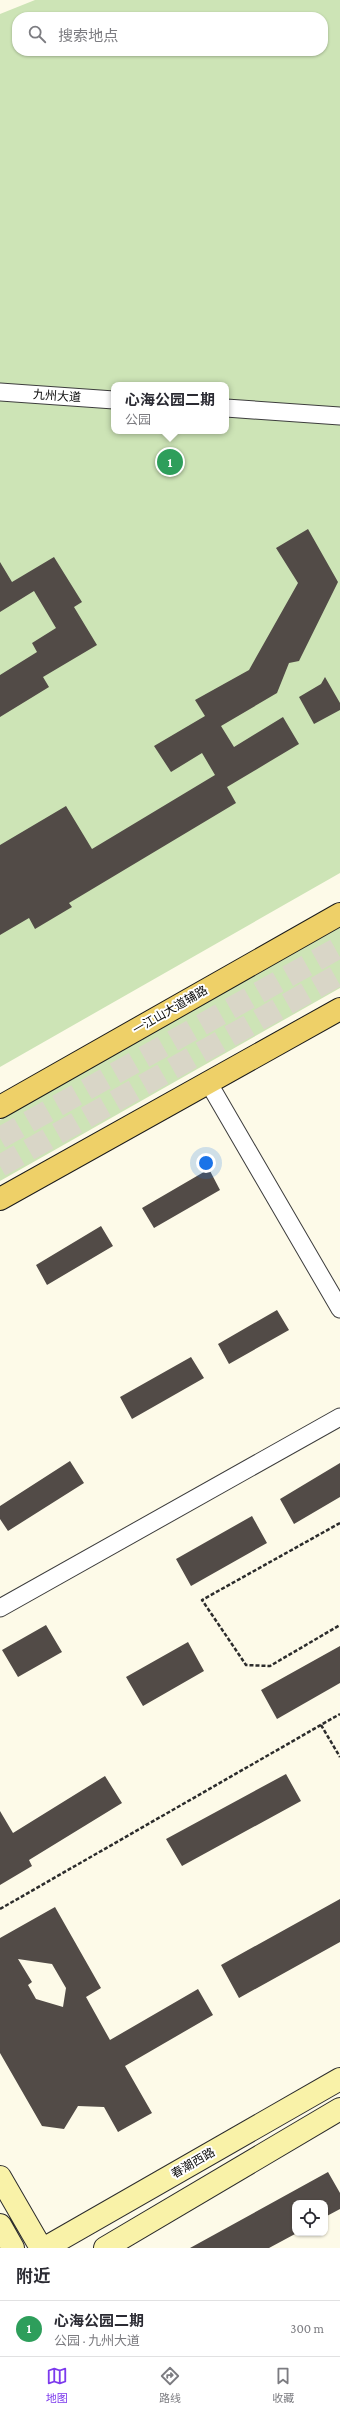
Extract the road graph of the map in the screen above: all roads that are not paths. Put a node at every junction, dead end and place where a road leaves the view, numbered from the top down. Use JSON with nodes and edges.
{"nodes":[{"id":1,"x":0,"y":392,"type":"edge"},
{"id":2,"x":111,"y":400,"type":"edge"},
{"id":3,"x":229,"y":408,"type":"edge"},
{"id":4,"x":340,"y":416,"type":"edge"},
{"id":5,"x":340,"y":914,"type":"edge"},
{"id":6,"x":340,"y":1008,"type":"edge"},
{"id":7,"x":208,"y":1082,"type":"junction"},
{"id":8,"x":0,"y":1107,"type":"edge"},
{"id":9,"x":0,"y":1199,"type":"edge"},
{"id":10,"x":340,"y":1309,"type":"edge"},
{"id":11,"x":340,"y":1417,"type":"edge"},
{"id":12,"x":0,"y":1608,"type":"edge"},
{"id":13,"x":340,"y":2079,"type":"edge"},
{"id":14,"x":340,"y":2109,"type":"edge"},
{"id":15,"x":0,"y":2177,"type":"edge"},
{"id":16,"x":0,"y":2225,"type":"edge"},
{"id":17,"x":13,"y":2248,"type":"edge"},
{"id":18,"x":41,"y":2248,"type":"edge"},
{"id":19,"x":45,"y":2248,"type":"edge"},
{"id":20,"x":106,"y":2248,"type":"edge"}],
"edges":[{"from":1,"to":2,"type":"street","name":"九州大道"},
{"from":3,"to":4,"type":"street"},
{"from":5,"to":8,"type":"main road","name":"一江山大道辅路"},
{"from":6,"to":7,"type":"main road"},
{"from":7,"to":9,"type":"main road"},
{"from":7,"to":10,"type":"street"},
{"from":11,"to":12,"type":"street"},
{"from":13,"to":19,"type":"main road","name":"春潮西路"},
{"from":14,"to":20,"type":"main road"},
{"from":15,"to":18,"type":"main road"},
{"from":16,"to":17,"type":"main road"}]}
